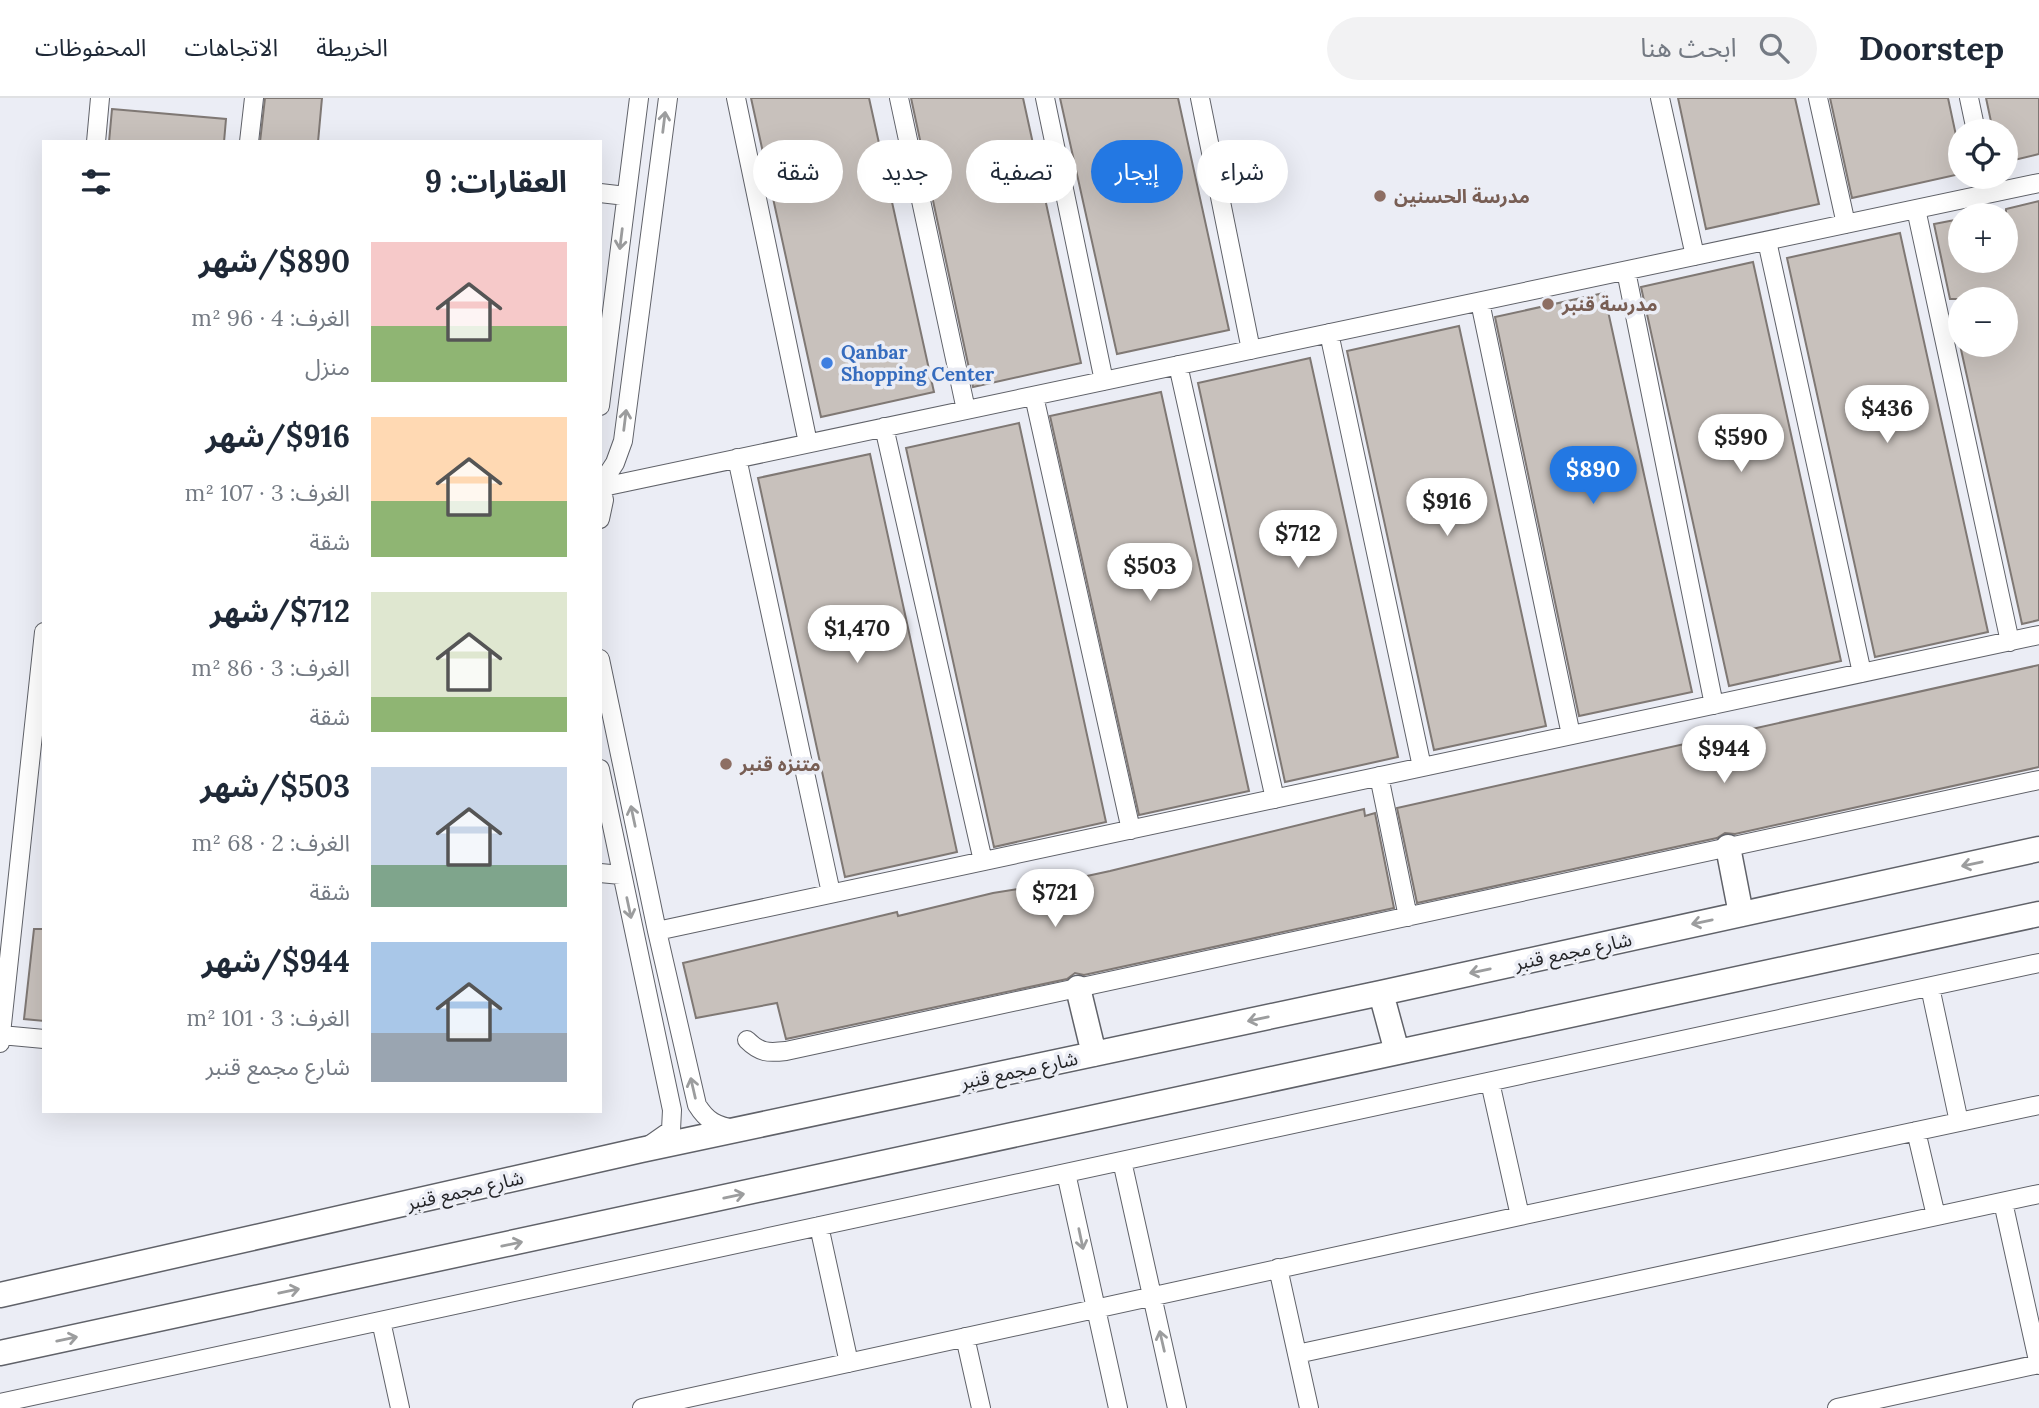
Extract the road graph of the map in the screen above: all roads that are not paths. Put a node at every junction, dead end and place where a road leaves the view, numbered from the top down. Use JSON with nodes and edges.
{"nodes":[{"id":1,"x":100,"y":98,"type":"edge"},
{"id":2,"x":235,"y":98,"type":"edge"},
{"id":3,"x":639,"y":98,"type":"edge"},
{"id":4,"x":668,"y":98,"type":"edge"},
{"id":5,"x":736,"y":98,"type":"edge"},
{"id":6,"x":900,"y":98,"type":"edge"},
{"id":7,"x":1045,"y":98,"type":"edge"},
{"id":8,"x":1200,"y":98,"type":"edge"},
{"id":9,"x":1660,"y":98,"type":"edge"},
{"id":10,"x":1818,"y":98,"type":"edge"},
{"id":11,"x":1969,"y":98,"type":"edge"},
{"id":12,"x":254,"y":99,"type":"edge"},
{"id":13,"x":1973,"y":119,"type":"edge"},
{"id":14,"x":96,"y":140,"type":"edge"},
{"id":15,"x":250,"y":140,"type":"edge"},
{"id":16,"x":2039,"y":183,"type":"edge"},
{"id":17,"x":2018,"y":184,"type":"edge"},
{"id":18,"x":1975,"y":189,"type":"edge"},
{"id":19,"x":602,"y":193,"type":"edge"},
{"id":20,"x":626,"y":196,"type":"junction"},
{"id":21,"x":1916,"y":209,"type":"junction"},
{"id":22,"x":1846,"y":224,"type":"junction"},
{"id":23,"x":1767,"y":241,"type":"junction"},
{"id":24,"x":1695,"y":256,"type":"junction"},
{"id":25,"x":1626,"y":271,"type":"junction"},
{"id":26,"x":1480,"y":302,"type":"junction"},
{"id":27,"x":1329,"y":333,"type":"junction"},
{"id":28,"x":1251,"y":350,"type":"junction"},
{"id":29,"x":1178,"y":365,"type":"junction"},
{"id":30,"x":1104,"y":381,"type":"junction"},
{"id":31,"x":602,"y":390,"type":"edge"},
{"id":32,"x":1034,"y":396,"type":"junction"},
{"id":33,"x":967,"y":410,"type":"junction"},
{"id":34,"x":884,"y":428,"type":"junction"},
{"id":35,"x":808,"y":443,"type":"junction"},
{"id":36,"x":737,"y":458,"type":"junction"},
{"id":37,"x":602,"y":484,"type":"edge"},
{"id":38,"x":602,"y":510,"type":"edge"},
{"id":39,"x":2039,"y":635,"type":"edge"},
{"id":40,"x":2010,"y":642,"type":"junction"},
{"id":41,"x":42,"y":651,"type":"edge"},
{"id":42,"x":602,"y":669,"type":"edge"},
{"id":43,"x":1862,"y":673,"type":"junction"},
{"id":44,"x":1714,"y":705,"type":"junction"},
{"id":45,"x":1571,"y":735,"type":"junction"},
{"id":46,"x":1422,"y":767,"type":"junction"},
{"id":47,"x":1379,"y":776,"type":"junction"},
{"id":48,"x":602,"y":779,"type":"edge"},
{"id":49,"x":2039,"y":780,"type":"edge"},
{"id":50,"x":627,"y":788,"type":"junction"},
{"id":51,"x":605,"y":794,"type":"junction"},
{"id":52,"x":1275,"y":799,"type":"junction"},
{"id":53,"x":1131,"y":830,"type":"junction"},
{"id":54,"x":1728,"y":847,"type":"junction"},
{"id":55,"x":2039,"y":849,"type":"edge"},
{"id":56,"x":983,"y":861,"type":"junction"},
{"id":57,"x":602,"y":873,"type":"edge"},
{"id":58,"x":621,"y":875,"type":"junction"},
{"id":59,"x":831,"y":893,"type":"junction"},
{"id":60,"x":1741,"y":914,"type":"junction"},
{"id":61,"x":2039,"y":914,"type":"edge"},
{"id":62,"x":1408,"y":916,"type":"junction"},
{"id":63,"x":657,"y":931,"type":"junction"},
{"id":64,"x":2039,"y":963,"type":"edge"},
{"id":65,"x":1930,"y":987,"type":"junction"},
{"id":66,"x":1078,"y":988,"type":"junction"},
{"id":67,"x":1381,"y":993,"type":"junction"},
{"id":68,"x":1,"y":1039,"type":"edge"},
{"id":69,"x":42,"y":1039,"type":"edge"},
{"id":70,"x":747,"y":1040,"type":"dead end"},
{"id":71,"x":1397,"y":1052,"type":"junction"},
{"id":72,"x":1094,"y":1054,"type":"junction"},
{"id":73,"x":1490,"y":1082,"type":"junction"},
{"id":74,"x":2039,"y":1105,"type":"edge"},
{"id":75,"x":1959,"y":1122,"type":"junction"},
{"id":76,"x":738,"y":1129,"type":"junction"},
{"id":77,"x":1916,"y":1132,"type":"junction"},
{"id":78,"x":641,"y":1150,"type":"junction"},
{"id":79,"x":1122,"y":1161,"type":"junction"},
{"id":80,"x":1066,"y":1173,"type":"junction"},
{"id":81,"x":2039,"y":1194,"type":"edge"},
{"id":82,"x":2003,"y":1202,"type":"junction"},
{"id":83,"x":1520,"y":1216,"type":"junction"},
{"id":84,"x":1936,"y":1216,"type":"junction"},
{"id":85,"x":819,"y":1226,"type":"junction"},
{"id":86,"x":1278,"y":1268,"type":"junction"},
{"id":87,"x":0,"y":1295,"type":"edge"},
{"id":88,"x":1152,"y":1296,"type":"junction"},
{"id":89,"x":1096,"y":1308,"type":"junction"},
{"id":90,"x":2033,"y":1312,"type":"edge"},
{"id":91,"x":381,"y":1321,"type":"junction"},
{"id":92,"x":965,"y":1337,"type":"junction"},
{"id":93,"x":0,"y":1353,"type":"edge"},
{"id":94,"x":1297,"y":1354,"type":"junction"},
{"id":95,"x":849,"y":1363,"type":"junction"},
{"id":96,"x":2039,"y":1364,"type":"edge"},
{"id":97,"x":0,"y":1403,"type":"edge"},
{"id":98,"x":400,"y":1408,"type":"edge"},
{"id":99,"x":642,"y":1408,"type":"edge"},
{"id":100,"x":981,"y":1408,"type":"edge"},
{"id":101,"x":1118,"y":1408,"type":"edge"},
{"id":102,"x":1177,"y":1408,"type":"edge"},
{"id":103,"x":1309,"y":1408,"type":"edge"},
{"id":104,"x":1837,"y":1408,"type":"edge"}],
"edges":[{"from":1,"to":14,"type":"street"},
{"from":2,"to":12,"type":"street"},
{"from":3,"to":20,"type":"street"},
{"from":37,"to":4,"type":"street","one_way":true},
{"from":5,"to":35,"type":"street"},
{"from":6,"to":33,"type":"street"},
{"from":7,"to":30,"type":"street"},
{"from":8,"to":28,"type":"street"},
{"from":9,"to":24,"type":"street"},
{"from":10,"to":22,"type":"street"},
{"from":11,"to":13,"type":"street"},
{"from":12,"to":15,"type":"street"},
{"from":16,"to":17,"type":"street"},
{"from":18,"to":21,"type":"street"},
{"from":19,"to":20,"type":"street"},
{"from":20,"to":31,"type":"street","one_way":true},
{"from":21,"to":22,"type":"street"},
{"from":21,"to":40,"type":"street"},
{"from":22,"to":23,"type":"street"},
{"from":23,"to":24,"type":"street"},
{"from":23,"to":43,"type":"street"},
{"from":24,"to":25,"type":"street"},
{"from":25,"to":26,"type":"street"},
{"from":25,"to":44,"type":"street"},
{"from":26,"to":27,"type":"street"},
{"from":26,"to":45,"type":"street"},
{"from":27,"to":28,"type":"street"},
{"from":27,"to":46,"type":"street"},
{"from":28,"to":29,"type":"street"},
{"from":29,"to":30,"type":"street"},
{"from":29,"to":52,"type":"street"},
{"from":30,"to":32,"type":"street"},
{"from":32,"to":33,"type":"street"},
{"from":32,"to":53,"type":"street"},
{"from":33,"to":34,"type":"street"},
{"from":34,"to":35,"type":"street"},
{"from":34,"to":56,"type":"street"},
{"from":35,"to":36,"type":"street"},
{"from":36,"to":37,"type":"street"},
{"from":36,"to":59,"type":"street"},
{"from":37,"to":38,"type":"street"},
{"from":39,"to":40,"type":"street"},
{"from":40,"to":43,"type":"street"},
{"from":41,"to":68,"type":"street"},
{"from":42,"to":50,"type":"street"},
{"from":43,"to":44,"type":"street"},
{"from":44,"to":45,"type":"street"},
{"from":45,"to":46,"type":"street"},
{"from":46,"to":47,"type":"street"},
{"from":47,"to":52,"type":"street"},
{"from":47,"to":62,"type":"street"},
{"from":48,"to":51,"type":"street"},
{"from":49,"to":54,"type":"street"},
{"from":50,"to":51,"type":"street"},
{"from":63,"to":50,"type":"street","one_way":true},
{"from":51,"to":58,"type":"street"},
{"from":52,"to":53,"type":"street"},
{"from":53,"to":56,"type":"street"},
{"from":54,"to":60,"type":"main road"},
{"from":54,"to":62,"type":"street"},
{"from":55,"to":60,"type":"main road","name":"شارع مجمع قنبر","one_way":true},
{"from":56,"to":59,"type":"street"},
{"from":57,"to":58,"type":"street"},
{"from":58,"to":78,"type":"street","one_way":true},
{"from":59,"to":63,"type":"street"},
{"from":60,"to":67,"type":"main road","name":"شارع مجمع قنبر","one_way":true},
{"from":61,"to":71,"type":"main road"},
{"from":62,"to":66,"type":"street"},
{"from":76,"to":63,"type":"street","one_way":true},
{"from":64,"to":65,"type":"street"},
{"from":65,"to":73,"type":"street"},
{"from":65,"to":75,"type":"street"},
{"from":66,"to":70,"type":"street"},
{"from":66,"to":72,"type":"main road"},
{"from":67,"to":71,"type":"main road"},
{"from":67,"to":72,"type":"main road","name":"شارع مجمع قنبر","one_way":true},
{"from":68,"to":69,"type":"street"},
{"from":93,"to":71,"type":"main road","one_way":true},
{"from":72,"to":76,"type":"main road","name":"شارع مجمع قنبر"},
{"from":73,"to":79,"type":"street"},
{"from":73,"to":83,"type":"street"},
{"from":74,"to":75,"type":"street"},
{"from":75,"to":77,"type":"street"},
{"from":76,"to":78,"type":"main road","name":"شارع مجمع قنبر"},
{"from":77,"to":83,"type":"street"},
{"from":77,"to":84,"type":"street"},
{"from":78,"to":87,"type":"main road","name":"شارع مجمع قنبر"},
{"from":79,"to":80,"type":"street"},
{"from":79,"to":88,"type":"street"},
{"from":80,"to":85,"type":"street"},
{"from":80,"to":89,"type":"street","one_way":true},
{"from":81,"to":82,"type":"street"},
{"from":82,"to":84,"type":"street"},
{"from":82,"to":90,"type":"street"},
{"from":83,"to":86,"type":"street"},
{"from":84,"to":94,"type":"street"},
{"from":85,"to":91,"type":"street"},
{"from":85,"to":95,"type":"street"},
{"from":86,"to":88,"type":"street"},
{"from":86,"to":94,"type":"street"},
{"from":88,"to":89,"type":"street"},
{"from":102,"to":88,"type":"street","one_way":true},
{"from":89,"to":92,"type":"street"},
{"from":89,"to":101,"type":"street"},
{"from":90,"to":96,"type":"street"},
{"from":91,"to":97,"type":"street"},
{"from":91,"to":98,"type":"street"},
{"from":92,"to":95,"type":"street"},
{"from":92,"to":100,"type":"street"},
{"from":94,"to":103,"type":"street"},
{"from":95,"to":99,"type":"street"},
{"from":96,"to":104,"type":"street"}]}
